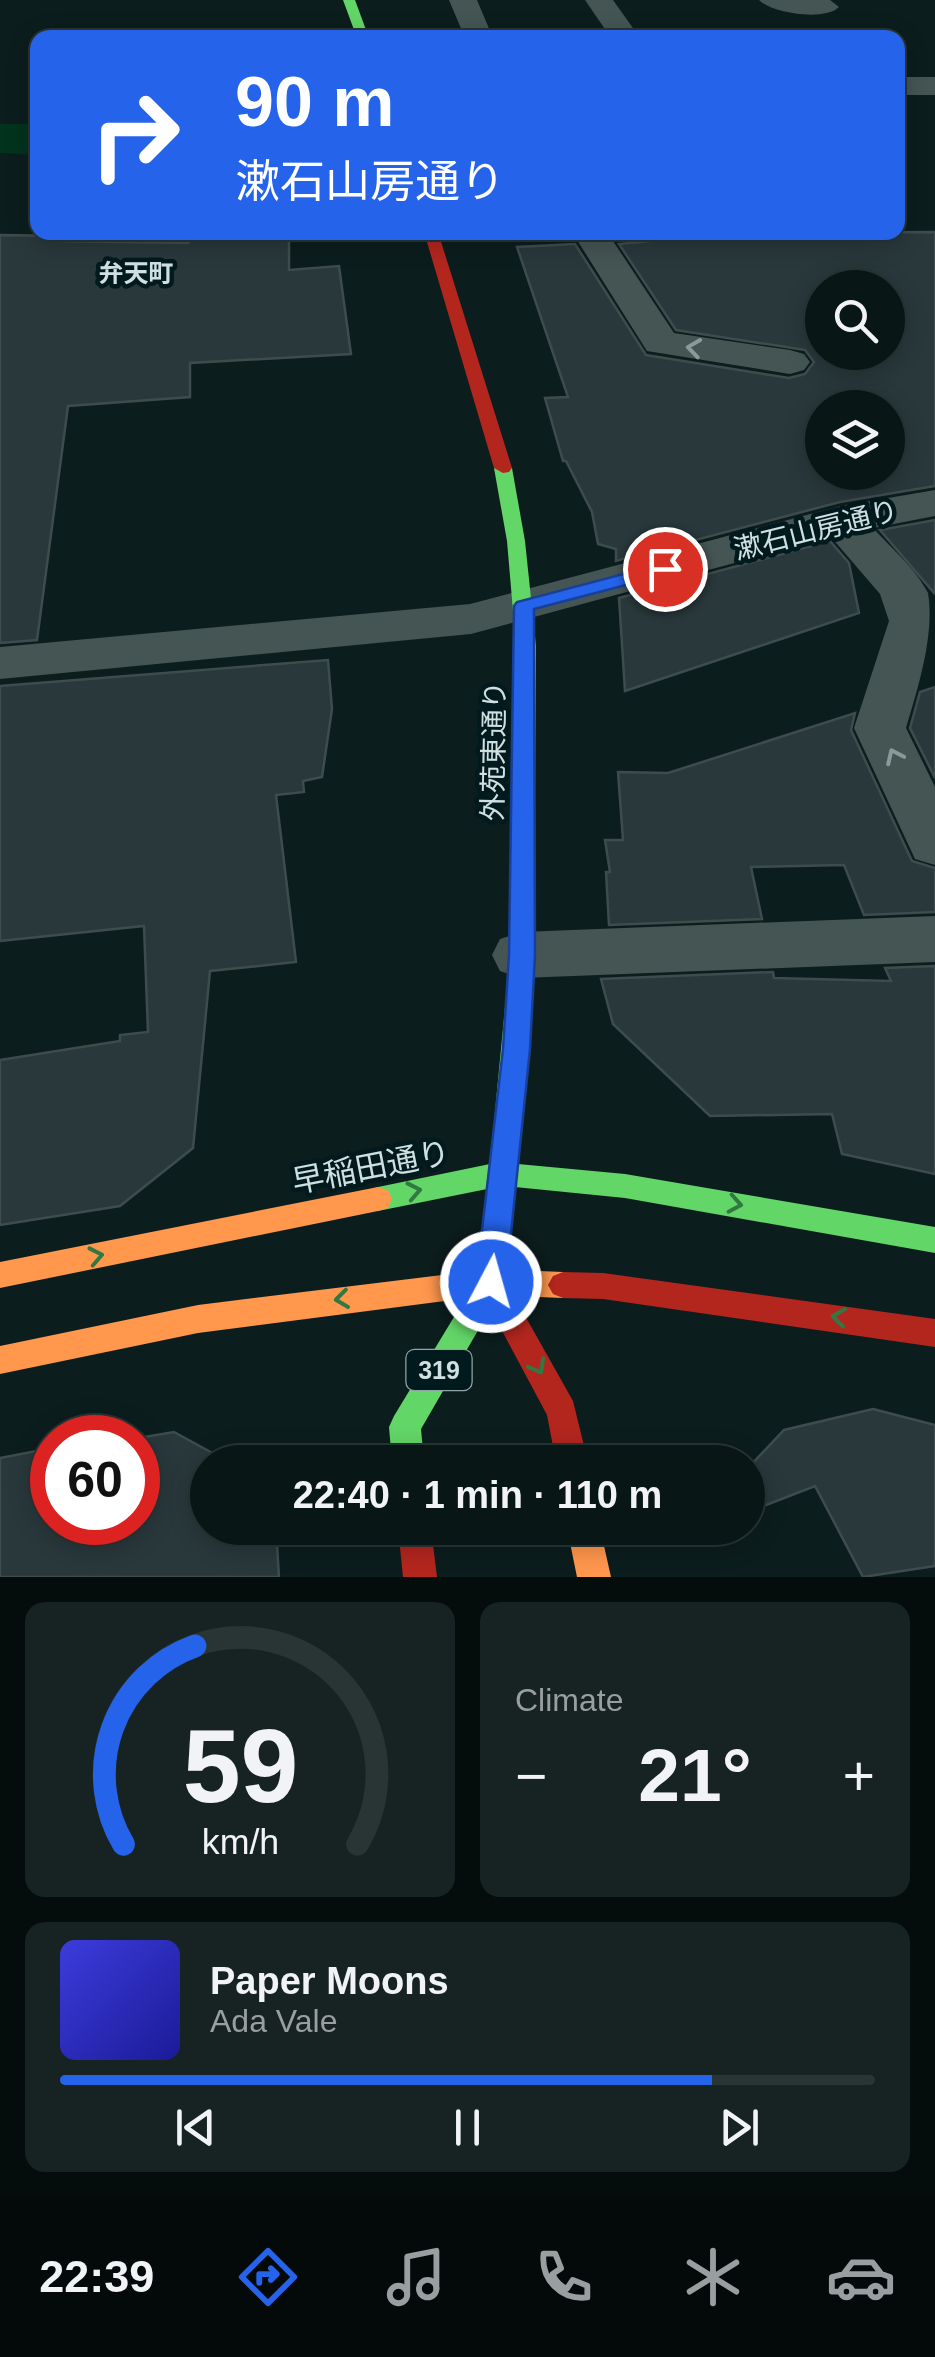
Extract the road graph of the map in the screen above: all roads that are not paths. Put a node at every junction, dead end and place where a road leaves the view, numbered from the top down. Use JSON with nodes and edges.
{"nodes":[{"id":1,"x":350,"y":0,"type":"edge"},
{"id":2,"x":462,"y":0,"type":"edge"},
{"id":3,"x":599,"y":0,"type":"edge"},
{"id":4,"x":774,"y":0,"type":"edge"},
{"id":5,"x":829,"y":3,"type":"edge"},
{"id":6,"x":360,"y":30,"type":"edge"},
{"id":7,"x":475,"y":30,"type":"edge"},
{"id":8,"x":620,"y":30,"type":"edge"},
{"id":9,"x":822,"y":30,"type":"edge"},
{"id":10,"x":905,"y":86,"type":"edge"},
{"id":11,"x":935,"y":86,"type":"edge"},
{"id":12,"x":433,"y":240,"type":"edge"},
{"id":13,"x":594,"y":240,"type":"edge"},
{"id":14,"x":790,"y":362,"type":"dead end"},
{"id":15,"x":935,"y":503,"type":"edge"},
{"id":16,"x":842,"y":520,"type":"junction"},
{"id":17,"x":524,"y":606,"type":"junction"},
{"id":18,"x":0,"y":664,"type":"edge"},
{"id":19,"x":935,"y":845,"type":"edge"},
{"id":20,"x":935,"y":938,"type":"edge"},
{"id":21,"x":522,"y":955,"type":"junction"},
{"id":22,"x":501,"y":1174,"type":"junction"},
{"id":23,"x":935,"y":1240,"type":"edge"},
{"id":24,"x":0,"y":1275,"type":"edge"},
{"id":25,"x":491,"y":1282,"type":"junction"},
{"id":26,"x":935,"y":1333,"type":"edge"},
{"id":27,"x":0,"y":1360,"type":"edge"},
{"id":28,"x":406,"y":1445,"type":"edge"},
{"id":29,"x":569,"y":1445,"type":"edge"},
{"id":30,"x":416,"y":1545,"type":"edge"},
{"id":31,"x":587,"y":1545,"type":"edge"},
{"id":32,"x":420,"y":1577,"type":"edge"},
{"id":33,"x":594,"y":1577,"type":"edge"}],
"edges":[{"from":1,"to":6,"type":"main road"},
{"from":2,"to":7,"type":"street"},
{"from":3,"to":8,"type":"street"},
{"from":4,"to":5,"type":"street"},
{"from":5,"to":9,"type":"street"},
{"from":10,"to":11,"type":"street"},
{"from":12,"to":17,"type":"main road","name":"外苑東通り","number":"319"},
{"from":14,"to":13,"type":"street","one_way":true},
{"from":15,"to":16,"type":"street","name":"漱石山房通り"},
{"from":16,"to":17,"type":"street","name":"漱石山房通り"},
{"from":19,"to":16,"type":"street","one_way":true},
{"from":17,"to":18,"type":"street","name":"漱石山房通り"},
{"from":17,"to":21,"type":"main road","name":"外苑東通り","number":"319"},
{"from":20,"to":21,"type":"street"},
{"from":21,"to":22,"type":"main road","name":"外苑東通り","number":"319"},
{"from":22,"to":23,"type":"main road","name":"早稲田通り","one_way":true},
{"from":24,"to":22,"type":"main road","name":"早稲田通り","one_way":true},
{"from":22,"to":25,"type":"main road","name":"外苑東通り","number":"319"},
{"from":26,"to":25,"type":"main road","one_way":true},
{"from":25,"to":27,"type":"main road","one_way":true},
{"from":25,"to":28,"type":"main road","name":"外苑東通り","number":"319"},
{"from":25,"to":29,"type":"main road","one_way":true},
{"from":30,"to":32,"type":"main road"},
{"from":31,"to":33,"type":"main road"}]}
